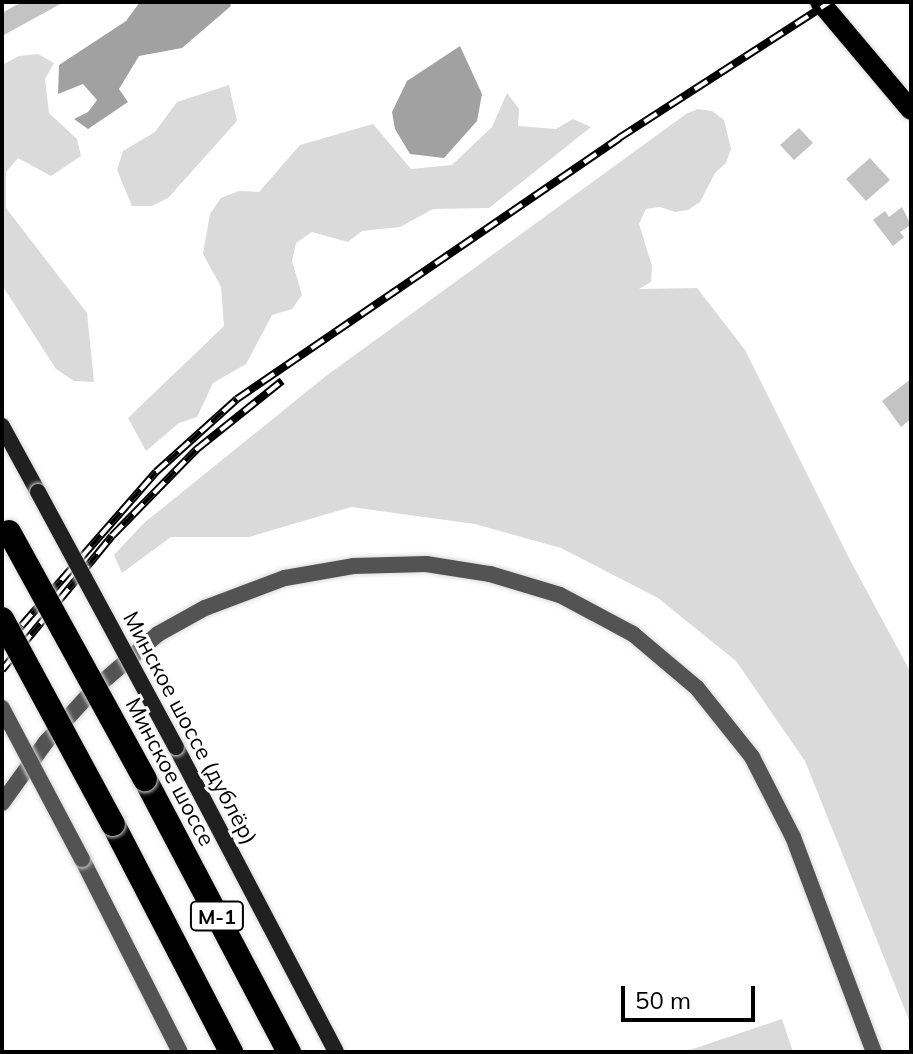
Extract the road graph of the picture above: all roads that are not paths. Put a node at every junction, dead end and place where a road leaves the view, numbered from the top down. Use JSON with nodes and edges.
{"nodes":[{"id":1,"x":820,"y":2,"type":"edge"},
{"id":2,"x":911,"y":110,"type":"edge"},
{"id":3,"x":2,"y":426,"type":"edge"},
{"id":4,"x":6,"y":525,"type":"edge"},
{"id":5,"x":2,"y":619,"type":"edge"},
{"id":6,"x":2,"y":708,"type":"edge"},
{"id":7,"x":2,"y":803,"type":"edge"},
{"id":8,"x":180,"y":1052,"type":"edge"},
{"id":9,"x":231,"y":1052,"type":"edge"},
{"id":10,"x":289,"y":1052,"type":"edge"},
{"id":11,"x":336,"y":1052,"type":"edge"},
{"id":12,"x":874,"y":1052,"type":"edge"}],
"edges":[{"from":1,"to":2,"type":"main road"},
{"from":3,"to":11,"type":"main road","name":"Минское шоссе (дублёр)","bridge":true},
{"from":4,"to":10,"type":"highway","name":"Минское шоссе","number":"М-1","bridge":true},
{"from":5,"to":9,"type":"highway","number":"М-1","bridge":true},
{"from":6,"to":8,"type":"street","bridge":true},
{"from":7,"to":12,"type":"street"}]}
